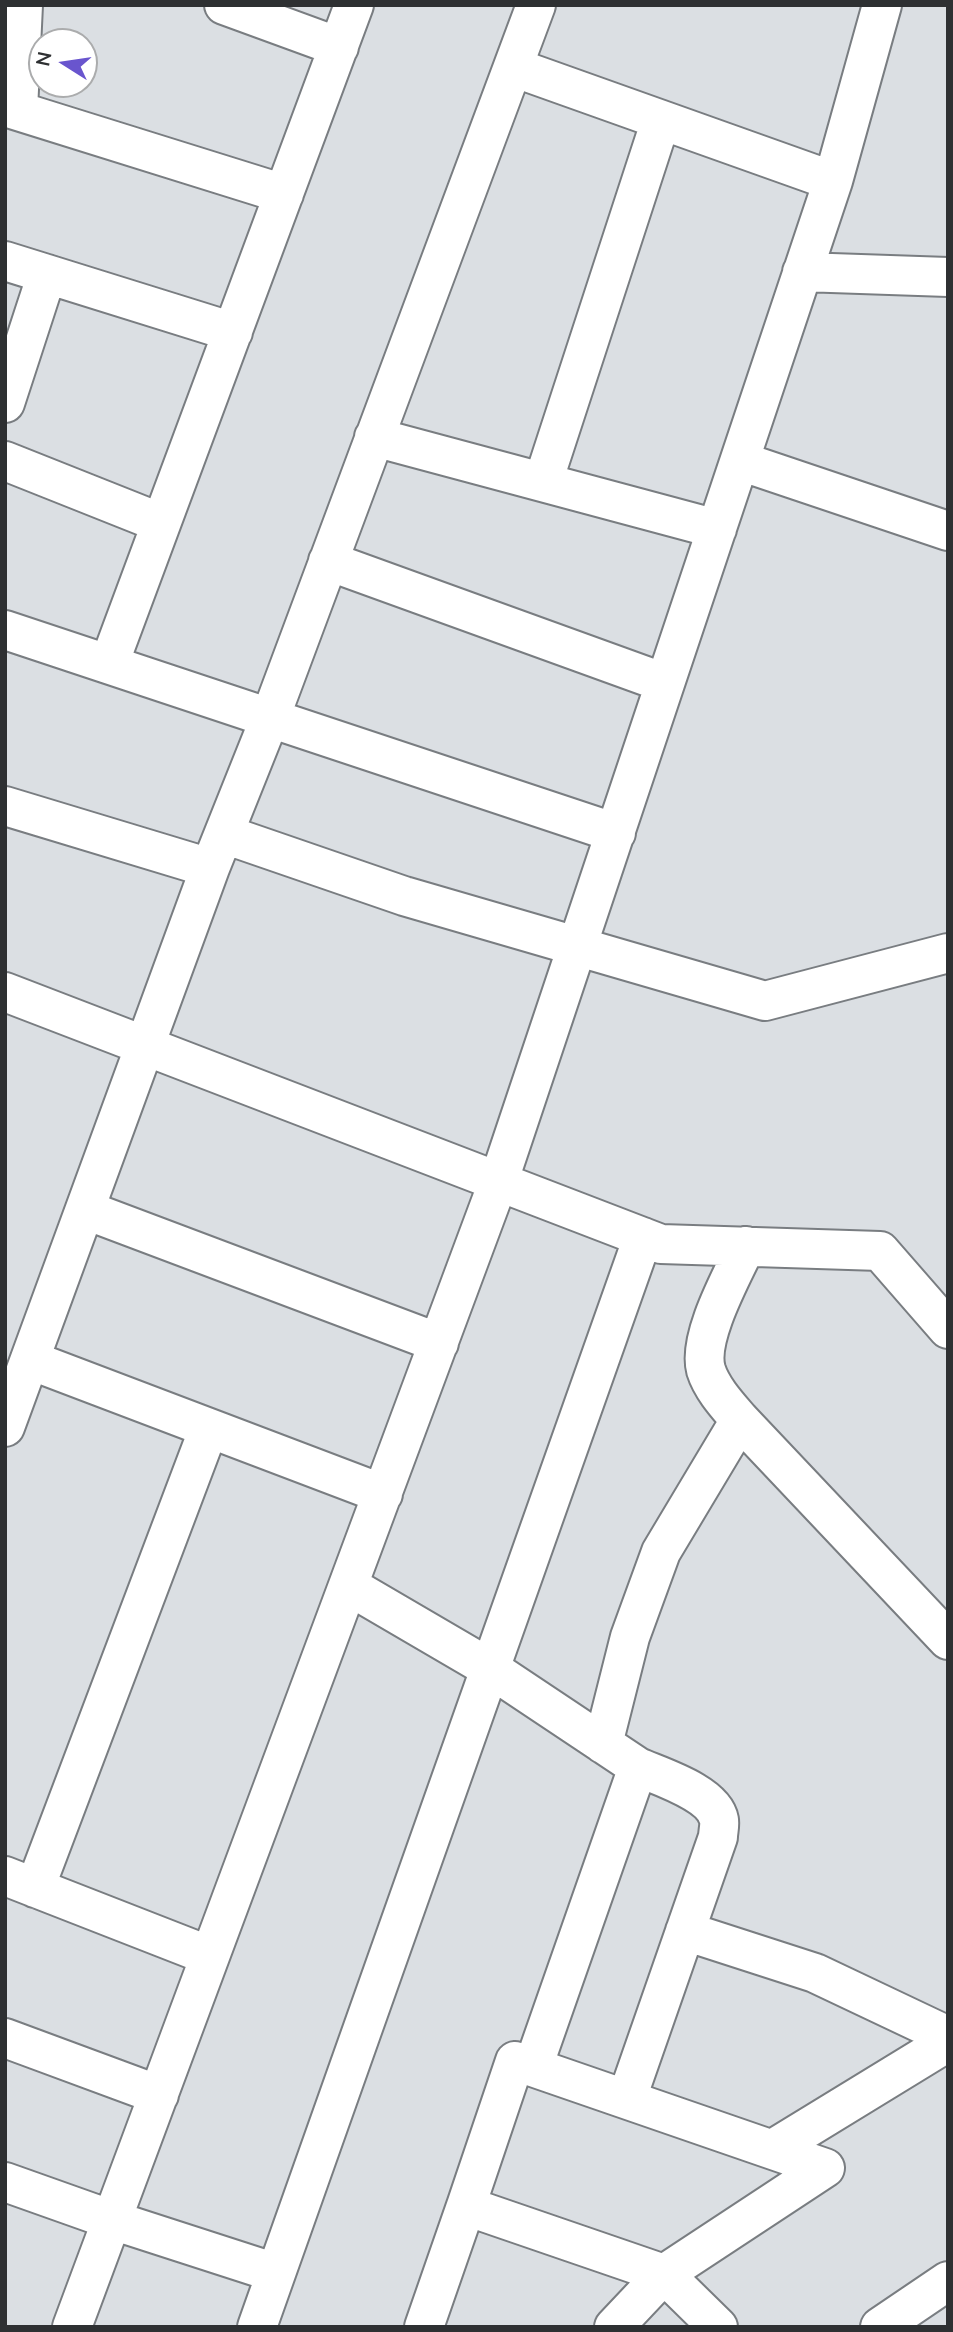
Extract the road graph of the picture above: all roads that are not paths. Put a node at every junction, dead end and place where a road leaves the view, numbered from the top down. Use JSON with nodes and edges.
{"nodes":[{"id":1,"x":23,"y":5,"type":"edge"},
{"id":2,"x":224,"y":5,"type":"edge"},
{"id":3,"x":354,"y":5,"type":"edge"},
{"id":4,"x":536,"y":5,"type":"edge"},
{"id":5,"x":882,"y":5,"type":"edge"},
{"id":6,"x":339,"y":47,"type":"junction"},
{"id":7,"x":513,"y":66,"type":"junction"},
{"id":8,"x":12,"y":108,"type":"edge"},
{"id":9,"x":661,"y":120,"type":"junction"},
{"id":10,"x":833,"y":181,"type":"junction"},
{"id":11,"x":284,"y":194,"type":"junction"},
{"id":12,"x":5,"y":261,"type":"edge"},
{"id":13,"x":802,"y":272,"type":"junction"},
{"id":14,"x":47,"y":274,"type":"junction"},
{"id":15,"x":948,"y":277,"type":"edge"},
{"id":16,"x":233,"y":332,"type":"junction"},
{"id":17,"x":5,"y":403,"type":"edge"},
{"id":18,"x":374,"y":437,"type":"junction"},
{"id":19,"x":5,"y":461,"type":"edge"},
{"id":20,"x":740,"y":461,"type":"junction"},
{"id":21,"x":543,"y":482,"type":"junction"},
{"id":22,"x":161,"y":523,"type":"junction"},
{"id":23,"x":717,"y":529,"type":"junction"},
{"id":24,"x":948,"y":531,"type":"edge"},
{"id":25,"x":328,"y":561,"type":"junction"},
{"id":26,"x":5,"y":630,"type":"edge"},
{"id":27,"x":109,"y":664,"type":"junction"},
{"id":28,"x":665,"y":683,"type":"junction"},
{"id":29,"x":270,"y":718,"type":"junction"},
{"id":30,"x":5,"y":806,"type":"edge"},
{"id":31,"x":616,"y":833,"type":"junction"},
{"id":32,"x":224,"y":834,"type":"junction"},
{"id":33,"x":211,"y":869,"type":"junction"},
{"id":34,"x":578,"y":945,"type":"junction"},
{"id":35,"x":948,"y":953,"type":"edge"},
{"id":36,"x":5,"y":992,"type":"edge"},
{"id":37,"x":147,"y":1046,"type":"junction"},
{"id":38,"x":499,"y":1180,"type":"junction"},
{"id":39,"x":86,"y":1210,"type":"junction"},
{"id":40,"x":643,"y":1237,"type":"junction"},
{"id":41,"x":746,"y":1246,"type":"junction"},
{"id":42,"x":948,"y":1329,"type":"edge"},
{"id":43,"x":439,"y":1343,"type":"junction"},
{"id":44,"x":30,"y":1360,"type":"junction"},
{"id":45,"x":740,"y":1420,"type":"junction"},
{"id":46,"x":5,"y":1427,"type":"edge"},
{"id":47,"x":209,"y":1428,"type":"junction"},
{"id":48,"x":383,"y":1494,"type":"junction"},
{"id":49,"x":349,"y":1586,"type":"junction"},
{"id":50,"x":948,"y":1640,"type":"edge"},
{"id":51,"x":491,"y":1669,"type":"junction"},
{"id":52,"x":603,"y":1744,"type":"junction"},
{"id":53,"x":638,"y":1767,"type":"junction"},
{"id":54,"x":20,"y":1882,"type":"edge"},
{"id":55,"x":685,"y":1931,"type":"junction"},
{"id":56,"x":210,"y":1956,"type":"junction"},
{"id":57,"x":948,"y":2036,"type":"edge"},
{"id":58,"x":5,"y":2038,"type":"edge"},
{"id":59,"x":948,"y":2042,"type":"edge"},
{"id":60,"x":533,"y":2067,"type":"junction"},
{"id":61,"x":159,"y":2095,"type":"junction"},
{"id":62,"x":627,"y":2098,"type":"junction"},
{"id":63,"x":773,"y":2149,"type":"junction"},
{"id":64,"x":5,"y":2182,"type":"edge"},
{"id":65,"x":466,"y":2206,"type":"junction"},
{"id":66,"x":112,"y":2220,"type":"junction"},
{"id":67,"x":276,"y":2273,"type":"junction"},
{"id":68,"x":664,"y":2274,"type":"junction"},
{"id":69,"x":948,"y":2281,"type":"edge"},
{"id":70,"x":72,"y":2327,"type":"edge"},
{"id":71,"x":257,"y":2327,"type":"edge"},
{"id":72,"x":424,"y":2327,"type":"edge"},
{"id":73,"x":614,"y":2327,"type":"edge"},
{"id":74,"x":718,"y":2327,"type":"edge"},
{"id":75,"x":880,"y":2327,"type":"edge"}],
"edges":[{"from":1,"to":8,"type":"street"},
{"from":2,"to":6,"type":"street"},
{"from":3,"to":6,"type":"street"},
{"from":4,"to":7,"type":"street"},
{"from":5,"to":10,"type":"street"},
{"from":6,"to":11,"type":"street"},
{"from":7,"to":9,"type":"street"},
{"from":7,"to":18,"type":"street"},
{"from":8,"to":11,"type":"street"},
{"from":9,"to":10,"type":"street"},
{"from":9,"to":21,"type":"street"},
{"from":10,"to":13,"type":"street"},
{"from":11,"to":16,"type":"street"},
{"from":12,"to":14,"type":"street"},
{"from":13,"to":15,"type":"street"},
{"from":13,"to":20,"type":"street"},
{"from":14,"to":16,"type":"street"},
{"from":14,"to":17,"type":"street"},
{"from":16,"to":22,"type":"street"},
{"from":18,"to":21,"type":"street"},
{"from":18,"to":25,"type":"street"},
{"from":19,"to":22,"type":"street"},
{"from":20,"to":23,"type":"street"},
{"from":20,"to":24,"type":"street"},
{"from":21,"to":23,"type":"street"},
{"from":22,"to":27,"type":"street"},
{"from":23,"to":28,"type":"street"},
{"from":25,"to":28,"type":"street"},
{"from":25,"to":29,"type":"street"},
{"from":26,"to":27,"type":"street"},
{"from":27,"to":29,"type":"street"},
{"from":28,"to":31,"type":"street"},
{"from":29,"to":31,"type":"street"},
{"from":29,"to":32,"type":"street"},
{"from":30,"to":33,"type":"street"},
{"from":31,"to":34,"type":"street"},
{"from":32,"to":33,"type":"street"},
{"from":32,"to":34,"type":"street"},
{"from":33,"to":37,"type":"street"},
{"from":34,"to":35,"type":"street"},
{"from":34,"to":38,"type":"street"},
{"from":36,"to":37,"type":"street"},
{"from":37,"to":38,"type":"street"},
{"from":37,"to":39,"type":"street"},
{"from":38,"to":40,"type":"street"},
{"from":38,"to":43,"type":"street"},
{"from":39,"to":43,"type":"street"},
{"from":39,"to":44,"type":"street"},
{"from":40,"to":41,"type":"street"},
{"from":40,"to":51,"type":"street"},
{"from":41,"to":42,"type":"street"},
{"from":41,"to":45,"type":"street"},
{"from":43,"to":48,"type":"street"},
{"from":44,"to":46,"type":"street"},
{"from":44,"to":47,"type":"street"},
{"from":45,"to":50,"type":"street"},
{"from":45,"to":52,"type":"street"},
{"from":47,"to":48,"type":"street"},
{"from":47,"to":54,"type":"street"},
{"from":48,"to":49,"type":"street"},
{"from":49,"to":51,"type":"street"},
{"from":49,"to":56,"type":"street"},
{"from":51,"to":52,"type":"street"},
{"from":51,"to":67,"type":"street"},
{"from":52,"to":53,"type":"street"},
{"from":53,"to":55,"type":"street"},
{"from":53,"to":60,"type":"street"},
{"from":54,"to":56,"type":"street"},
{"from":55,"to":57,"type":"street"},
{"from":55,"to":62,"type":"street"},
{"from":56,"to":61,"type":"street"},
{"from":58,"to":61,"type":"street"},
{"from":59,"to":63,"type":"street"},
{"from":60,"to":62,"type":"street"},
{"from":60,"to":65,"type":"street"},
{"from":61,"to":66,"type":"street"},
{"from":62,"to":63,"type":"street"},
{"from":63,"to":68,"type":"street"},
{"from":64,"to":66,"type":"street"},
{"from":65,"to":68,"type":"street"},
{"from":65,"to":72,"type":"street"},
{"from":66,"to":67,"type":"street"},
{"from":66,"to":70,"type":"street"},
{"from":67,"to":71,"type":"street"},
{"from":68,"to":73,"type":"street"},
{"from":68,"to":74,"type":"street"},
{"from":69,"to":75,"type":"street"}]}
